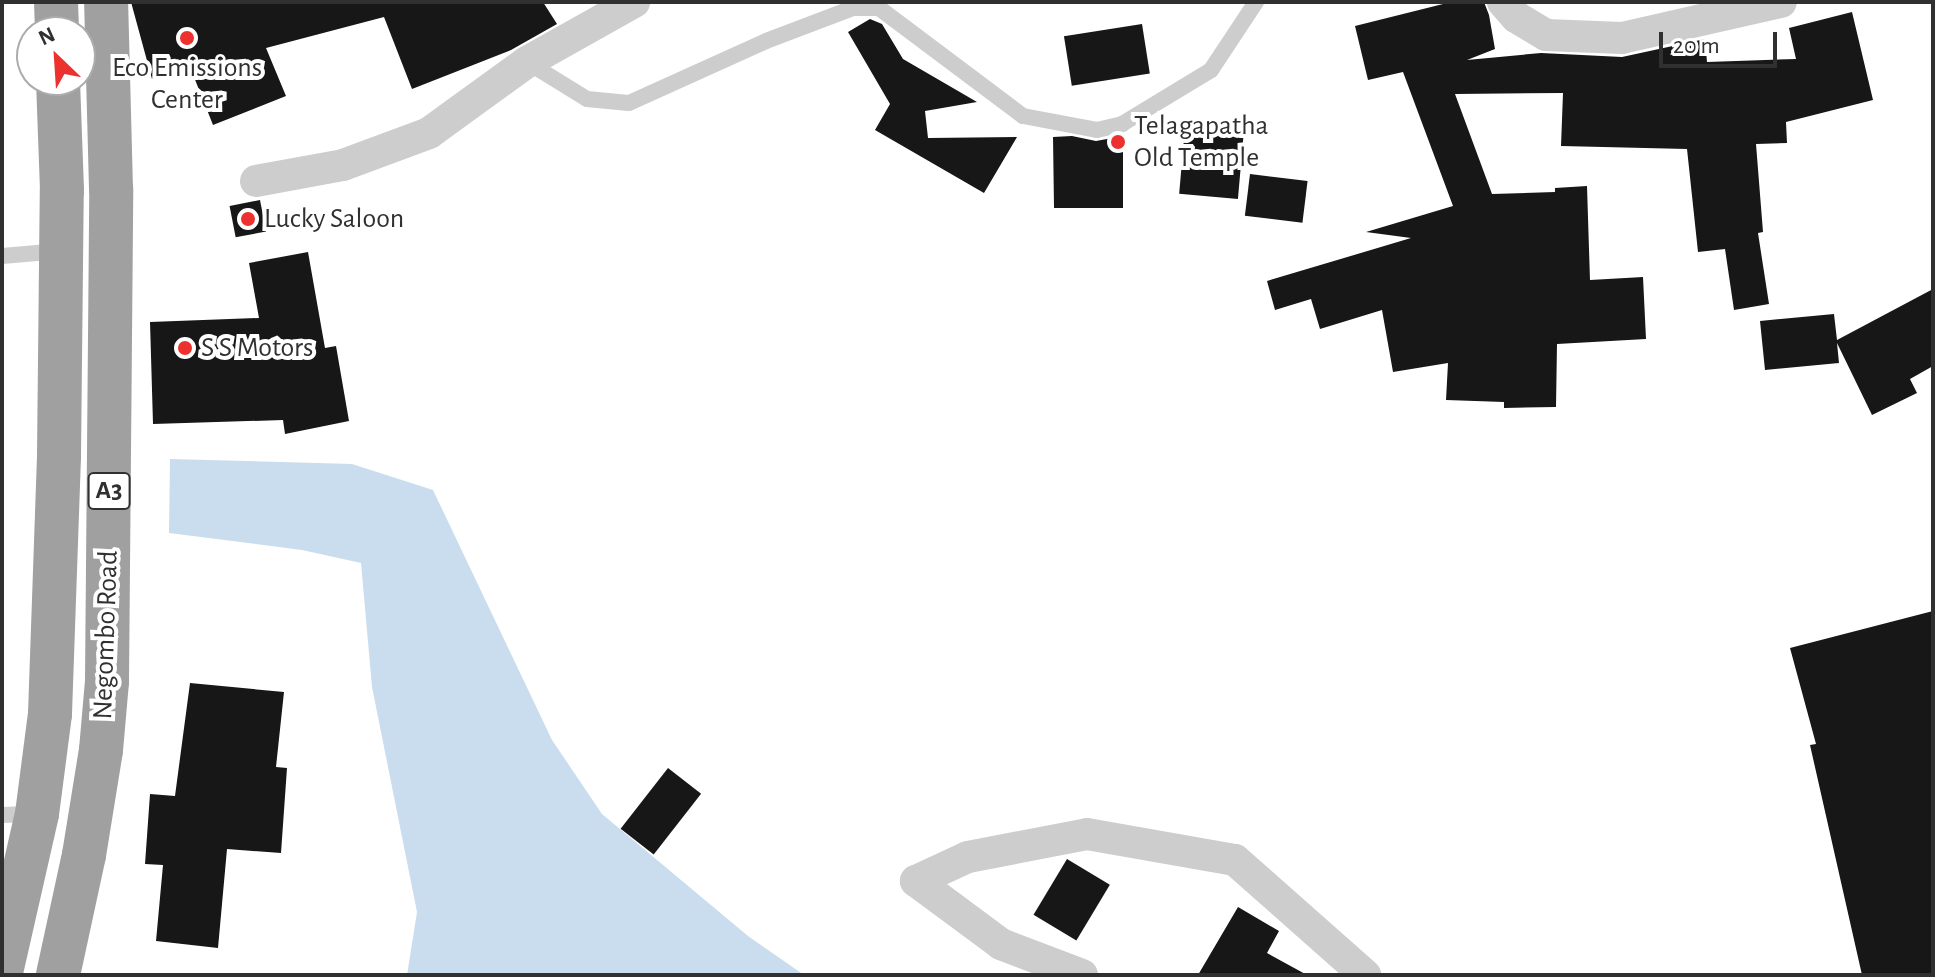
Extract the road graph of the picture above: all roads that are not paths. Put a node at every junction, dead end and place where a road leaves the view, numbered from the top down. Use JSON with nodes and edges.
{"nodes":[{"id":1,"x":106,"y":2,"type":"edge"},
{"id":2,"x":634,"y":2,"type":"edge"},
{"id":3,"x":1256,"y":2,"type":"edge"},
{"id":4,"x":1503,"y":2,"type":"edge"},
{"id":5,"x":1781,"y":2,"type":"edge"},
{"id":6,"x":527,"y":62,"type":"junction"},
{"id":7,"x":58,"y":96,"type":"edge"},
{"id":8,"x":256,"y":181,"type":"dead end"},
{"id":9,"x":60,"y":251,"type":"junction"},
{"id":10,"x":2,"y":256,"type":"edge"},
{"id":11,"x":19,"y":814,"type":"edge"},
{"id":12,"x":2,"y":968,"type":"edge"},
{"id":13,"x":58,"y":975,"type":"edge"},
{"id":14,"x":1082,"y":975,"type":"edge"},
{"id":15,"x":1365,"y":975,"type":"edge"}],
"edges":[{"from":1,"to":13,"type":"highway","name":"Negombo Road","number":"A3"},
{"from":2,"to":6,"type":"street"},
{"from":3,"to":6,"type":"lane"},
{"from":4,"to":5,"type":"street"},
{"from":6,"to":8,"type":"street"},
{"from":7,"to":9,"type":"highway","name":"Negombo Road","number":"A3"},
{"from":9,"to":10,"type":"lane"},
{"from":9,"to":11,"type":"highway","name":"Negombo Road","number":"A3"},
{"from":11,"to":12,"type":"highway","name":"Negombo Road","number":"A3"},
{"from":14,"to":15,"type":"street"}]}
